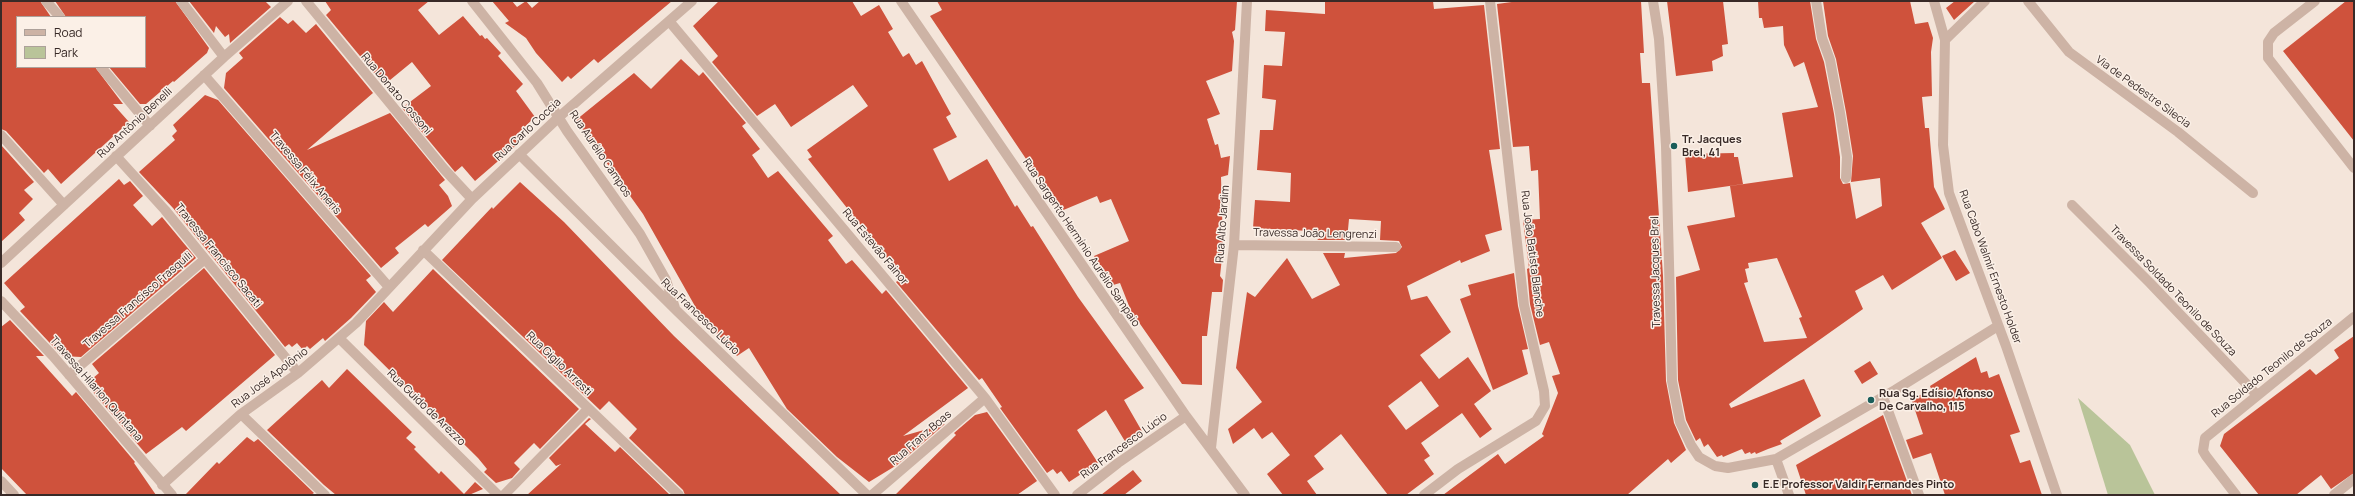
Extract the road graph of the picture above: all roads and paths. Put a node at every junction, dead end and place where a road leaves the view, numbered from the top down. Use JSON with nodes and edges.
{"nodes":[{"id":1,"x":46,"y":1,"type":"edge"},
{"id":2,"x":181,"y":1,"type":"edge"},
{"id":3,"x":288,"y":1,"type":"edge"},
{"id":4,"x":306,"y":1,"type":"edge"},
{"id":5,"x":472,"y":1,"type":"edge"},
{"id":6,"x":692,"y":1,"type":"edge"},
{"id":7,"x":901,"y":1,"type":"edge"},
{"id":8,"x":1247,"y":1,"type":"edge"},
{"id":9,"x":1490,"y":1,"type":"edge"},
{"id":10,"x":1653,"y":1,"type":"edge"},
{"id":11,"x":1816,"y":1,"type":"edge"},
{"id":12,"x":1934,"y":1,"type":"edge"},
{"id":13,"x":1985,"y":1,"type":"edge"},
{"id":14,"x":2028,"y":1,"type":"edge"},
{"id":15,"x":2315,"y":1,"type":"edge"},
{"id":16,"x":59,"y":16,"type":"edge"},
{"id":17,"x":669,"y":21,"type":"junction"},
{"id":18,"x":1946,"y":40,"type":"junction"},
{"id":19,"x":224,"y":57,"type":"junction"},
{"id":20,"x":102,"y":68,"type":"edge"},
{"id":21,"x":204,"y":75,"type":"junction"},
{"id":22,"x":560,"y":117,"type":"junction"},
{"id":23,"x":150,"y":126,"type":"junction"},
{"id":24,"x":1,"y":135,"type":"edge"},
{"id":25,"x":519,"y":154,"type":"junction"},
{"id":26,"x":116,"y":156,"type":"junction"},
{"id":27,"x":2354,"y":168,"type":"edge"},
{"id":28,"x":1846,"y":178,"type":"dead end"},
{"id":29,"x":2253,"y":193,"type":"dead end"},
{"id":30,"x":472,"y":199,"type":"junction"},
{"id":31,"x":64,"y":205,"type":"junction"},
{"id":32,"x":2072,"y":205,"type":"dead end"},
{"id":33,"x":1234,"y":245,"type":"junction"},
{"id":34,"x":1396,"y":247,"type":"dead end"},
{"id":35,"x":423,"y":250,"type":"junction"},
{"id":36,"x":205,"y":259,"type":"junction"},
{"id":37,"x":1,"y":264,"type":"edge"},
{"id":38,"x":388,"y":286,"type":"junction"},
{"id":39,"x":1,"y":301,"type":"edge"},
{"id":40,"x":676,"y":312,"type":"junction"},
{"id":41,"x":2354,"y":317,"type":"edge"},
{"id":42,"x":1998,"y":326,"type":"junction"},
{"id":43,"x":339,"y":338,"type":"junction"},
{"id":44,"x":298,"y":373,"type":"junction"},
{"id":45,"x":69,"y":375,"type":"junction"},
{"id":46,"x":2257,"y":395,"type":"junction"},
{"id":47,"x":1883,"y":397,"type":"junction"},
{"id":48,"x":985,"y":398,"type":"junction"},
{"id":49,"x":588,"y":410,"type":"junction"},
{"id":50,"x":241,"y":414,"type":"junction"},
{"id":51,"x":1186,"y":416,"type":"junction"},
{"id":52,"x":1211,"y":448,"type":"junction"},
{"id":53,"x":1776,"y":459,"type":"junction"},
{"id":54,"x":2354,"y":480,"type":"edge"},
{"id":55,"x":1,"y":481,"type":"edge"},
{"id":56,"x":162,"y":485,"type":"junction"},
{"id":57,"x":14,"y":495,"type":"edge"},
{"id":58,"x":172,"y":495,"type":"edge"},
{"id":59,"x":325,"y":495,"type":"edge"},
{"id":60,"x":498,"y":495,"type":"edge"},
{"id":61,"x":504,"y":495,"type":"edge"},
{"id":62,"x":679,"y":495,"type":"edge"},
{"id":63,"x":867,"y":495,"type":"edge"},
{"id":64,"x":872,"y":495,"type":"edge"},
{"id":65,"x":1055,"y":495,"type":"edge"},
{"id":66,"x":1077,"y":495,"type":"edge"},
{"id":67,"x":1245,"y":495,"type":"edge"},
{"id":68,"x":1424,"y":495,"type":"edge"},
{"id":69,"x":1789,"y":495,"type":"edge"},
{"id":70,"x":1919,"y":495,"type":"edge"},
{"id":71,"x":2057,"y":495,"type":"edge"},
{"id":72,"x":2236,"y":495,"type":"edge"},
{"id":73,"x":2334,"y":495,"type":"edge"}],
"edges":[{"from":1,"to":16,"type":"street"},
{"from":2,"to":19,"type":"street"},
{"from":3,"to":19,"type":"street","name":"Rua Antônio Benelli"},
{"from":4,"to":30,"type":"street","name":"Rua Donato Cossoni"},
{"from":5,"to":22,"type":"street","name":"Rua Aurélio Campos"},
{"from":6,"to":17,"type":"street","name":"Rua Carlo Coccia"},
{"from":7,"to":51,"type":"street","name":"Rua Sargento Hermínio Aurélio Sampaio"},
{"from":8,"to":33,"type":"street","name":"Rua Alto Jardim"},
{"from":9,"to":68,"type":"street","name":"Rua João Batista Blanche"},
{"from":10,"to":53,"type":"street","name":"Travessa Jacques Brel"},
{"from":11,"to":28,"type":"street"},
{"from":12,"to":18,"type":"street","name":"Rua Cabo Walmir Ernesto Holder"},
{"from":13,"to":18,"type":"street"},
{"from":14,"to":29,"type":"street","name":"Via de Pedestre Silecia"},
{"from":15,"to":27,"type":"street"},
{"from":17,"to":22,"type":"street","name":"Rua Carlo Coccia"},
{"from":17,"to":48,"type":"street","name":"Rua Estevão Fainor"},
{"from":18,"to":42,"type":"street","name":"Rua Cabo Walmir Ernesto Holder"},
{"from":19,"to":21,"type":"street","name":"Rua Antônio Benelli"},
{"from":20,"to":23,"type":"street"},
{"from":21,"to":23,"type":"street","name":"Rua Antônio Benelli"},
{"from":21,"to":38,"type":"street","name":"Travessa Félix Aneris"},
{"from":22,"to":25,"type":"street","name":"Rua Carlo Coccia"},
{"from":22,"to":40,"type":"street","name":"Rua Aurélio Campos"},
{"from":23,"to":26,"type":"street","name":"Rua Antônio Benelli"},
{"from":24,"to":31,"type":"street"},
{"from":25,"to":30,"type":"street","name":"Rua Carlo Coccia"},
{"from":25,"to":40,"type":"street","name":"Rua Francesco Lúcio"},
{"from":26,"to":31,"type":"street","name":"Rua Antônio Benelli"},
{"from":26,"to":36,"type":"street","name":"Travessa Francisco Sacati"},
{"from":30,"to":35,"type":"street","name":"Rua Carlo Coccia"},
{"from":31,"to":37,"type":"street","name":"Rua Antônio Benelli"},
{"from":32,"to":46,"type":"street","name":"Travessa Soldado Teonilo de Souza"},
{"from":33,"to":34,"type":"street","name":"Travessa João Lengrenzi"},
{"from":33,"to":52,"type":"street","name":"Rua Alto Jardim"},
{"from":35,"to":38,"type":"street","name":"Rua Carlo Coccia"},
{"from":35,"to":49,"type":"street","name":"Rua Giglio Arresti"},
{"from":36,"to":44,"type":"street","name":"Travessa Francisco Sacati"},
{"from":36,"to":45,"type":"street","name":"Travessa Francisco Frasquili"},
{"from":38,"to":43,"type":"street","name":"Rua José Apolônio"},
{"from":39,"to":45,"type":"street","name":"Travessa Hilarion Quintana"},
{"from":40,"to":63,"type":"street","name":"Rua Francesco Lúcio"},
{"from":41,"to":46,"type":"street","name":"Rua Soldado Teonilo de Souza"},
{"from":42,"to":47,"type":"street","name":"Travessa Jacques Brel"},
{"from":42,"to":71,"type":"street","name":"Rua Cabo Walmir Ernesto Holder"},
{"from":43,"to":44,"type":"street","name":"Rua José Apolônio"},
{"from":43,"to":60,"type":"street","name":"Rua Guido de Arezzo"},
{"from":44,"to":50,"type":"street","name":"Rua José Apolônio"},
{"from":45,"to":56,"type":"street","name":"Travessa Hilarion Quintana"},
{"from":46,"to":72,"type":"street","name":"Rua Soldado Teonilo de Souza"},
{"from":47,"to":53,"type":"street","name":"Travessa Jacques Brel"},
{"from":47,"to":70,"type":"street"},
{"from":48,"to":64,"type":"street","name":"Rua Franz Boas"},
{"from":48,"to":65,"type":"street","name":"Rua Estevão Fainor"},
{"from":49,"to":61,"type":"street"},
{"from":49,"to":62,"type":"street","name":"Rua Giglio Arresti"},
{"from":50,"to":56,"type":"street","name":"Rua José Apolônio"},
{"from":50,"to":59,"type":"street"},
{"from":51,"to":52,"type":"street","name":"Rua Sargento Hermínio Aurélio Sampaio"},
{"from":51,"to":66,"type":"street","name":"Rua Francesco Lúcio"},
{"from":52,"to":67,"type":"street","name":"Rua Sargento Hermínio Aurélio Sampaio"},
{"from":53,"to":69,"type":"street"},
{"from":54,"to":73,"type":"street"},
{"from":55,"to":57,"type":"street"},
{"from":56,"to":58,"type":"street","name":"Travessa Hilarion Quintana"}]}
